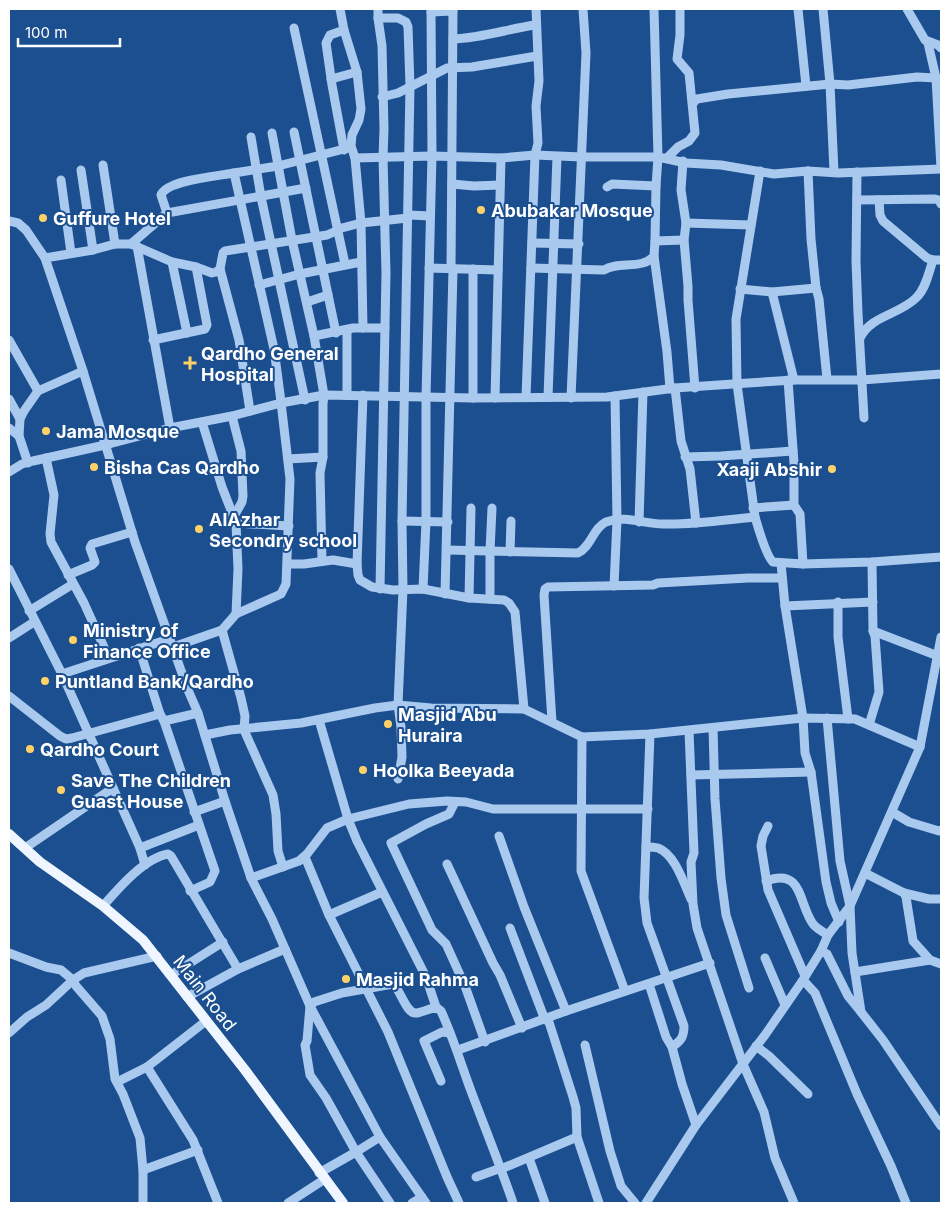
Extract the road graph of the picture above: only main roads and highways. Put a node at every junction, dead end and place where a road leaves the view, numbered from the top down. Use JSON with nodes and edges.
{"nodes":[{"id":1,"x":9,"y":836,"type":"edge"},
{"id":2,"x":343,"y":1203,"type":"edge"}],
"edges":[{"from":1,"to":2,"type":"main road","name":"Main Road"}]}
